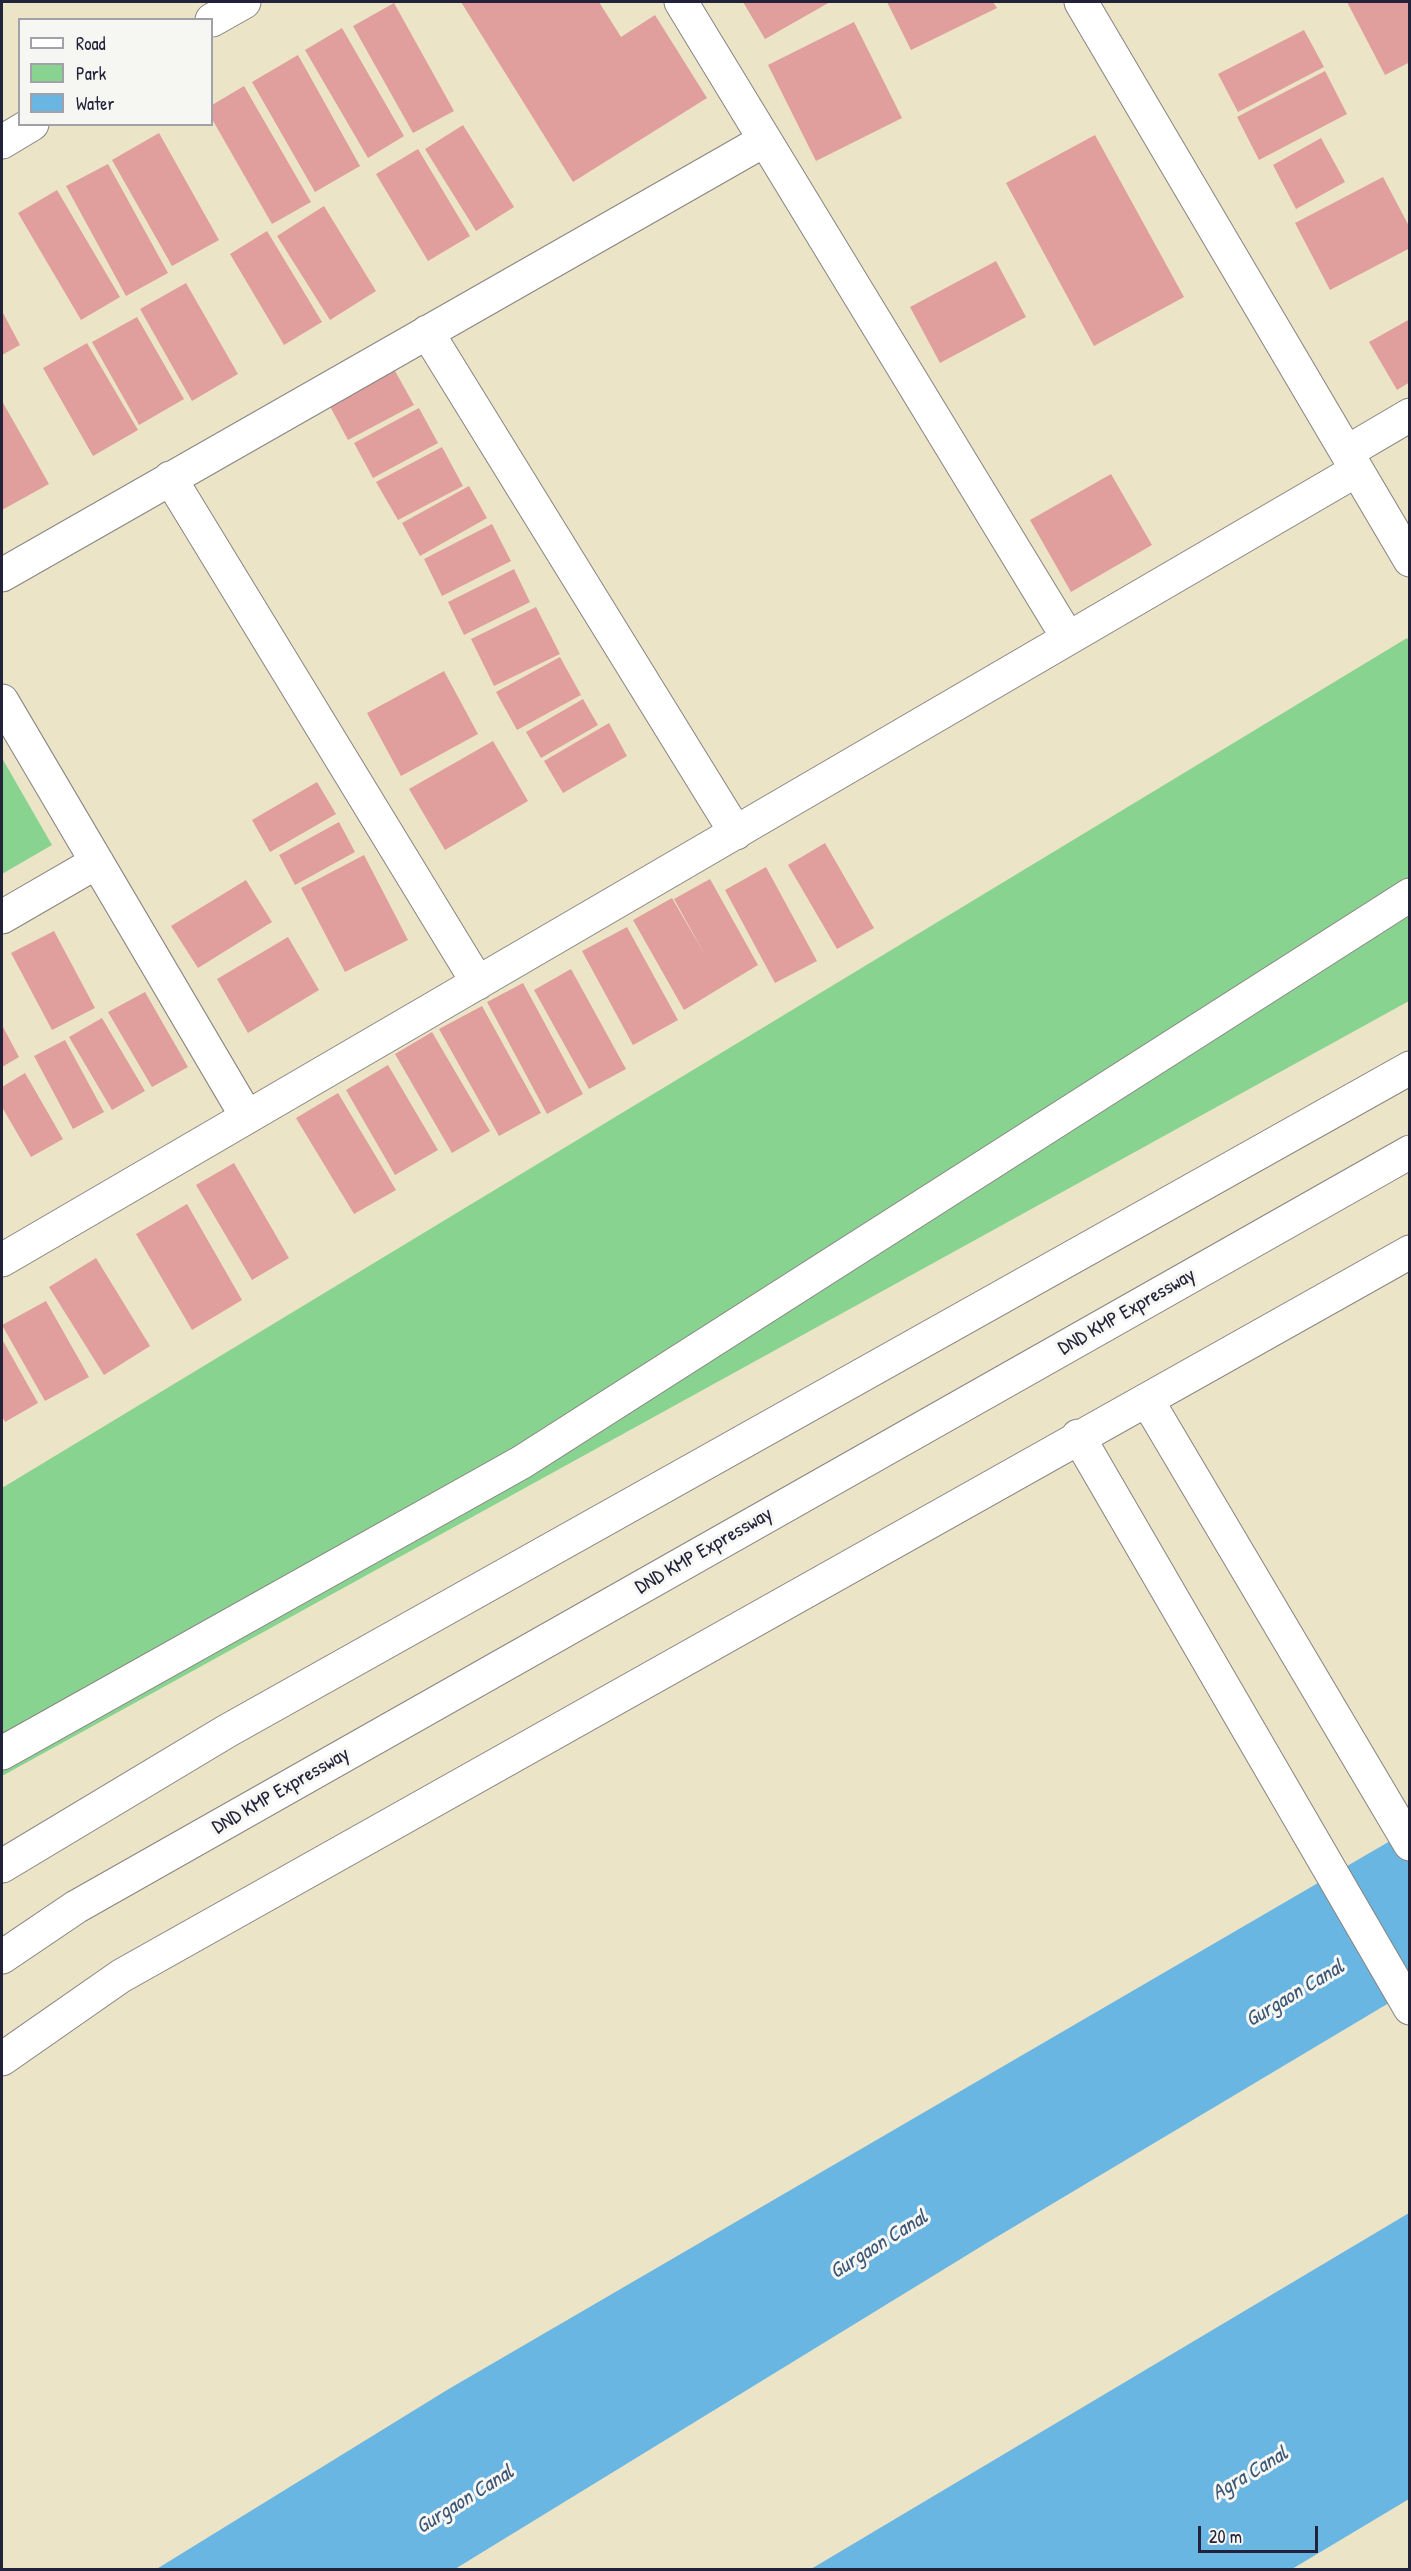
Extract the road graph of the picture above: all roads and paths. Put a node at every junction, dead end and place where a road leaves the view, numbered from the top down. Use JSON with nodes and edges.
{"nodes":[{"id":1,"x":243,"y":2,"type":"edge"},
{"id":2,"x":681,"y":2,"type":"edge"},
{"id":3,"x":1081,"y":2,"type":"edge"},
{"id":4,"x":213,"y":19,"type":"edge"},
{"id":5,"x":29,"y":126,"type":"edge"},
{"id":6,"x":765,"y":140,"type":"junction"},
{"id":7,"x":2,"y":142,"type":"edge"},
{"id":8,"x":427,"y":332,"type":"junction"},
{"id":9,"x":1410,"y":415,"type":"edge"},
{"id":10,"x":1352,"y":461,"type":"junction"},
{"id":11,"x":170,"y":478,"type":"junction"},
{"id":12,"x":1410,"y":560,"type":"edge"},
{"id":13,"x":2,"y":574,"type":"edge"},
{"id":14,"x":1068,"y":638,"type":"junction"},
{"id":15,"x":2,"y":701,"type":"edge"},
{"id":16,"x":736,"y":833,"type":"junction"},
{"id":17,"x":96,"y":862,"type":"junction"},
{"id":18,"x":1410,"y":895,"type":"edge"},
{"id":19,"x":2,"y":917,"type":"edge"},
{"id":20,"x":478,"y":983,"type":"junction"},
{"id":21,"x":1410,"y":1068,"type":"edge"},
{"id":22,"x":247,"y":1118,"type":"junction"},
{"id":23,"x":1410,"y":1152,"type":"edge"},
{"id":24,"x":1410,"y":1252,"type":"edge"},
{"id":25,"x":2,"y":1260,"type":"edge"},
{"id":26,"x":1147,"y":1400,"type":"junction"},
{"id":27,"x":1078,"y":1437,"type":"junction"},
{"id":28,"x":2,"y":1753,"type":"edge"},
{"id":29,"x":1410,"y":1844,"type":"edge"},
{"id":30,"x":2,"y":1866,"type":"edge"},
{"id":31,"x":2,"y":1957,"type":"edge"},
{"id":32,"x":1410,"y":2008,"type":"edge"},
{"id":33,"x":2,"y":2059,"type":"edge"}],
"edges":[{"from":1,"to":4,"type":"main road"},
{"from":2,"to":6,"type":"main road"},
{"from":3,"to":10,"type":"main road"},
{"from":5,"to":7,"type":"main road"},
{"from":6,"to":8,"type":"main road"},
{"from":6,"to":14,"type":"main road"},
{"from":8,"to":11,"type":"main road"},
{"from":8,"to":16,"type":"main road"},
{"from":9,"to":10,"type":"main road"},
{"from":10,"to":12,"type":"main road"},
{"from":10,"to":14,"type":"main road"},
{"from":11,"to":13,"type":"main road"},
{"from":11,"to":20,"type":"main road"},
{"from":14,"to":16,"type":"main road"},
{"from":15,"to":17,"type":"main road"},
{"from":16,"to":20,"type":"main road"},
{"from":17,"to":19,"type":"main road"},
{"from":17,"to":22,"type":"main road"},
{"from":18,"to":28,"type":"main road"},
{"from":20,"to":22,"type":"main road"},
{"from":21,"to":30,"type":"main road"},
{"from":22,"to":25,"type":"main road"},
{"from":23,"to":31,"type":"main road","name":"DND KMP Expressway"},
{"from":24,"to":26,"type":"main road"},
{"from":26,"to":27,"type":"main road"},
{"from":26,"to":29,"type":"main road"},
{"from":27,"to":32,"type":"main road"},
{"from":27,"to":33,"type":"main road"}]}
